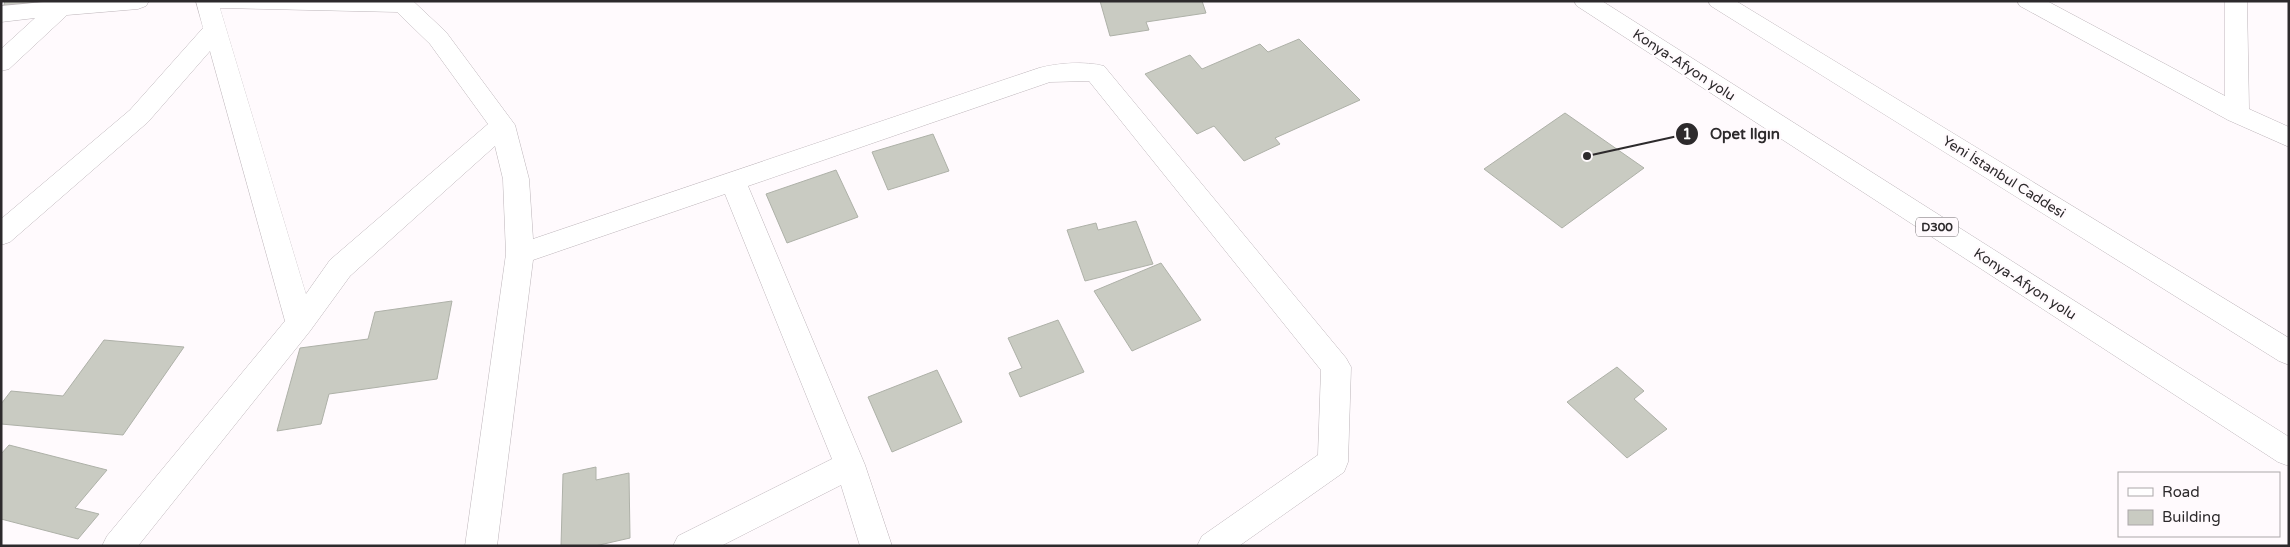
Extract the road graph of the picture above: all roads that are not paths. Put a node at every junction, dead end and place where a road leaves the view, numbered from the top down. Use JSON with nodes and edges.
{"nodes":[{"id":1,"x":138,"y":1,"type":"edge"},
{"id":2,"x":207,"y":1,"type":"edge"},
{"id":3,"x":223,"y":1,"type":"edge"},
{"id":4,"x":1585,"y":1,"type":"edge"},
{"id":5,"x":1718,"y":1,"type":"edge"},
{"id":6,"x":2028,"y":1,"type":"edge"},
{"id":7,"x":2236,"y":1,"type":"edge"},
{"id":8,"x":61,"y":8,"type":"junction"},
{"id":9,"x":1,"y":14,"type":"edge"},
{"id":10,"x":214,"y":31,"type":"junction"},
{"id":11,"x":1,"y":64,"type":"edge"},
{"id":12,"x":2237,"y":114,"type":"junction"},
{"id":13,"x":502,"y":125,"type":"junction"},
{"id":14,"x":2289,"y":138,"type":"edge"},
{"id":15,"x":734,"y":182,"type":"junction"},
{"id":16,"x":1,"y":235,"type":"edge"},
{"id":17,"x":520,"y":254,"type":"junction"},
{"id":18,"x":300,"y":323,"type":"junction"},
{"id":19,"x":2289,"y":353,"type":"edge"},
{"id":20,"x":2289,"y":453,"type":"edge"},
{"id":21,"x":850,"y":466,"type":"junction"},
{"id":22,"x":118,"y":546,"type":"edge"},
{"id":23,"x":481,"y":546,"type":"edge"},
{"id":24,"x":689,"y":546,"type":"edge"},
{"id":25,"x":876,"y":546,"type":"edge"},
{"id":26,"x":1213,"y":546,"type":"edge"}],
"edges":[{"from":1,"to":8,"type":"main road"},
{"from":2,"to":10,"type":"main road"},
{"from":3,"to":13,"type":"main road"},
{"from":4,"to":20,"type":"main road","name":"Konya-Afyon yolu","number":"D300"},
{"from":5,"to":19,"type":"main road","name":"Yeni İstanbul Caddesi"},
{"from":6,"to":12,"type":"main road"},
{"from":7,"to":12,"type":"main road"},
{"from":8,"to":9,"type":"main road"},
{"from":8,"to":11,"type":"main road"},
{"from":10,"to":16,"type":"main road"},
{"from":10,"to":18,"type":"main road"},
{"from":12,"to":14,"type":"main road"},
{"from":13,"to":17,"type":"main road"},
{"from":13,"to":18,"type":"main road"},
{"from":15,"to":17,"type":"main road"},
{"from":15,"to":21,"type":"main road"},
{"from":15,"to":26,"type":"main road"},
{"from":17,"to":23,"type":"main road"},
{"from":18,"to":22,"type":"main road"},
{"from":21,"to":24,"type":"main road"},
{"from":21,"to":25,"type":"main road"}]}
